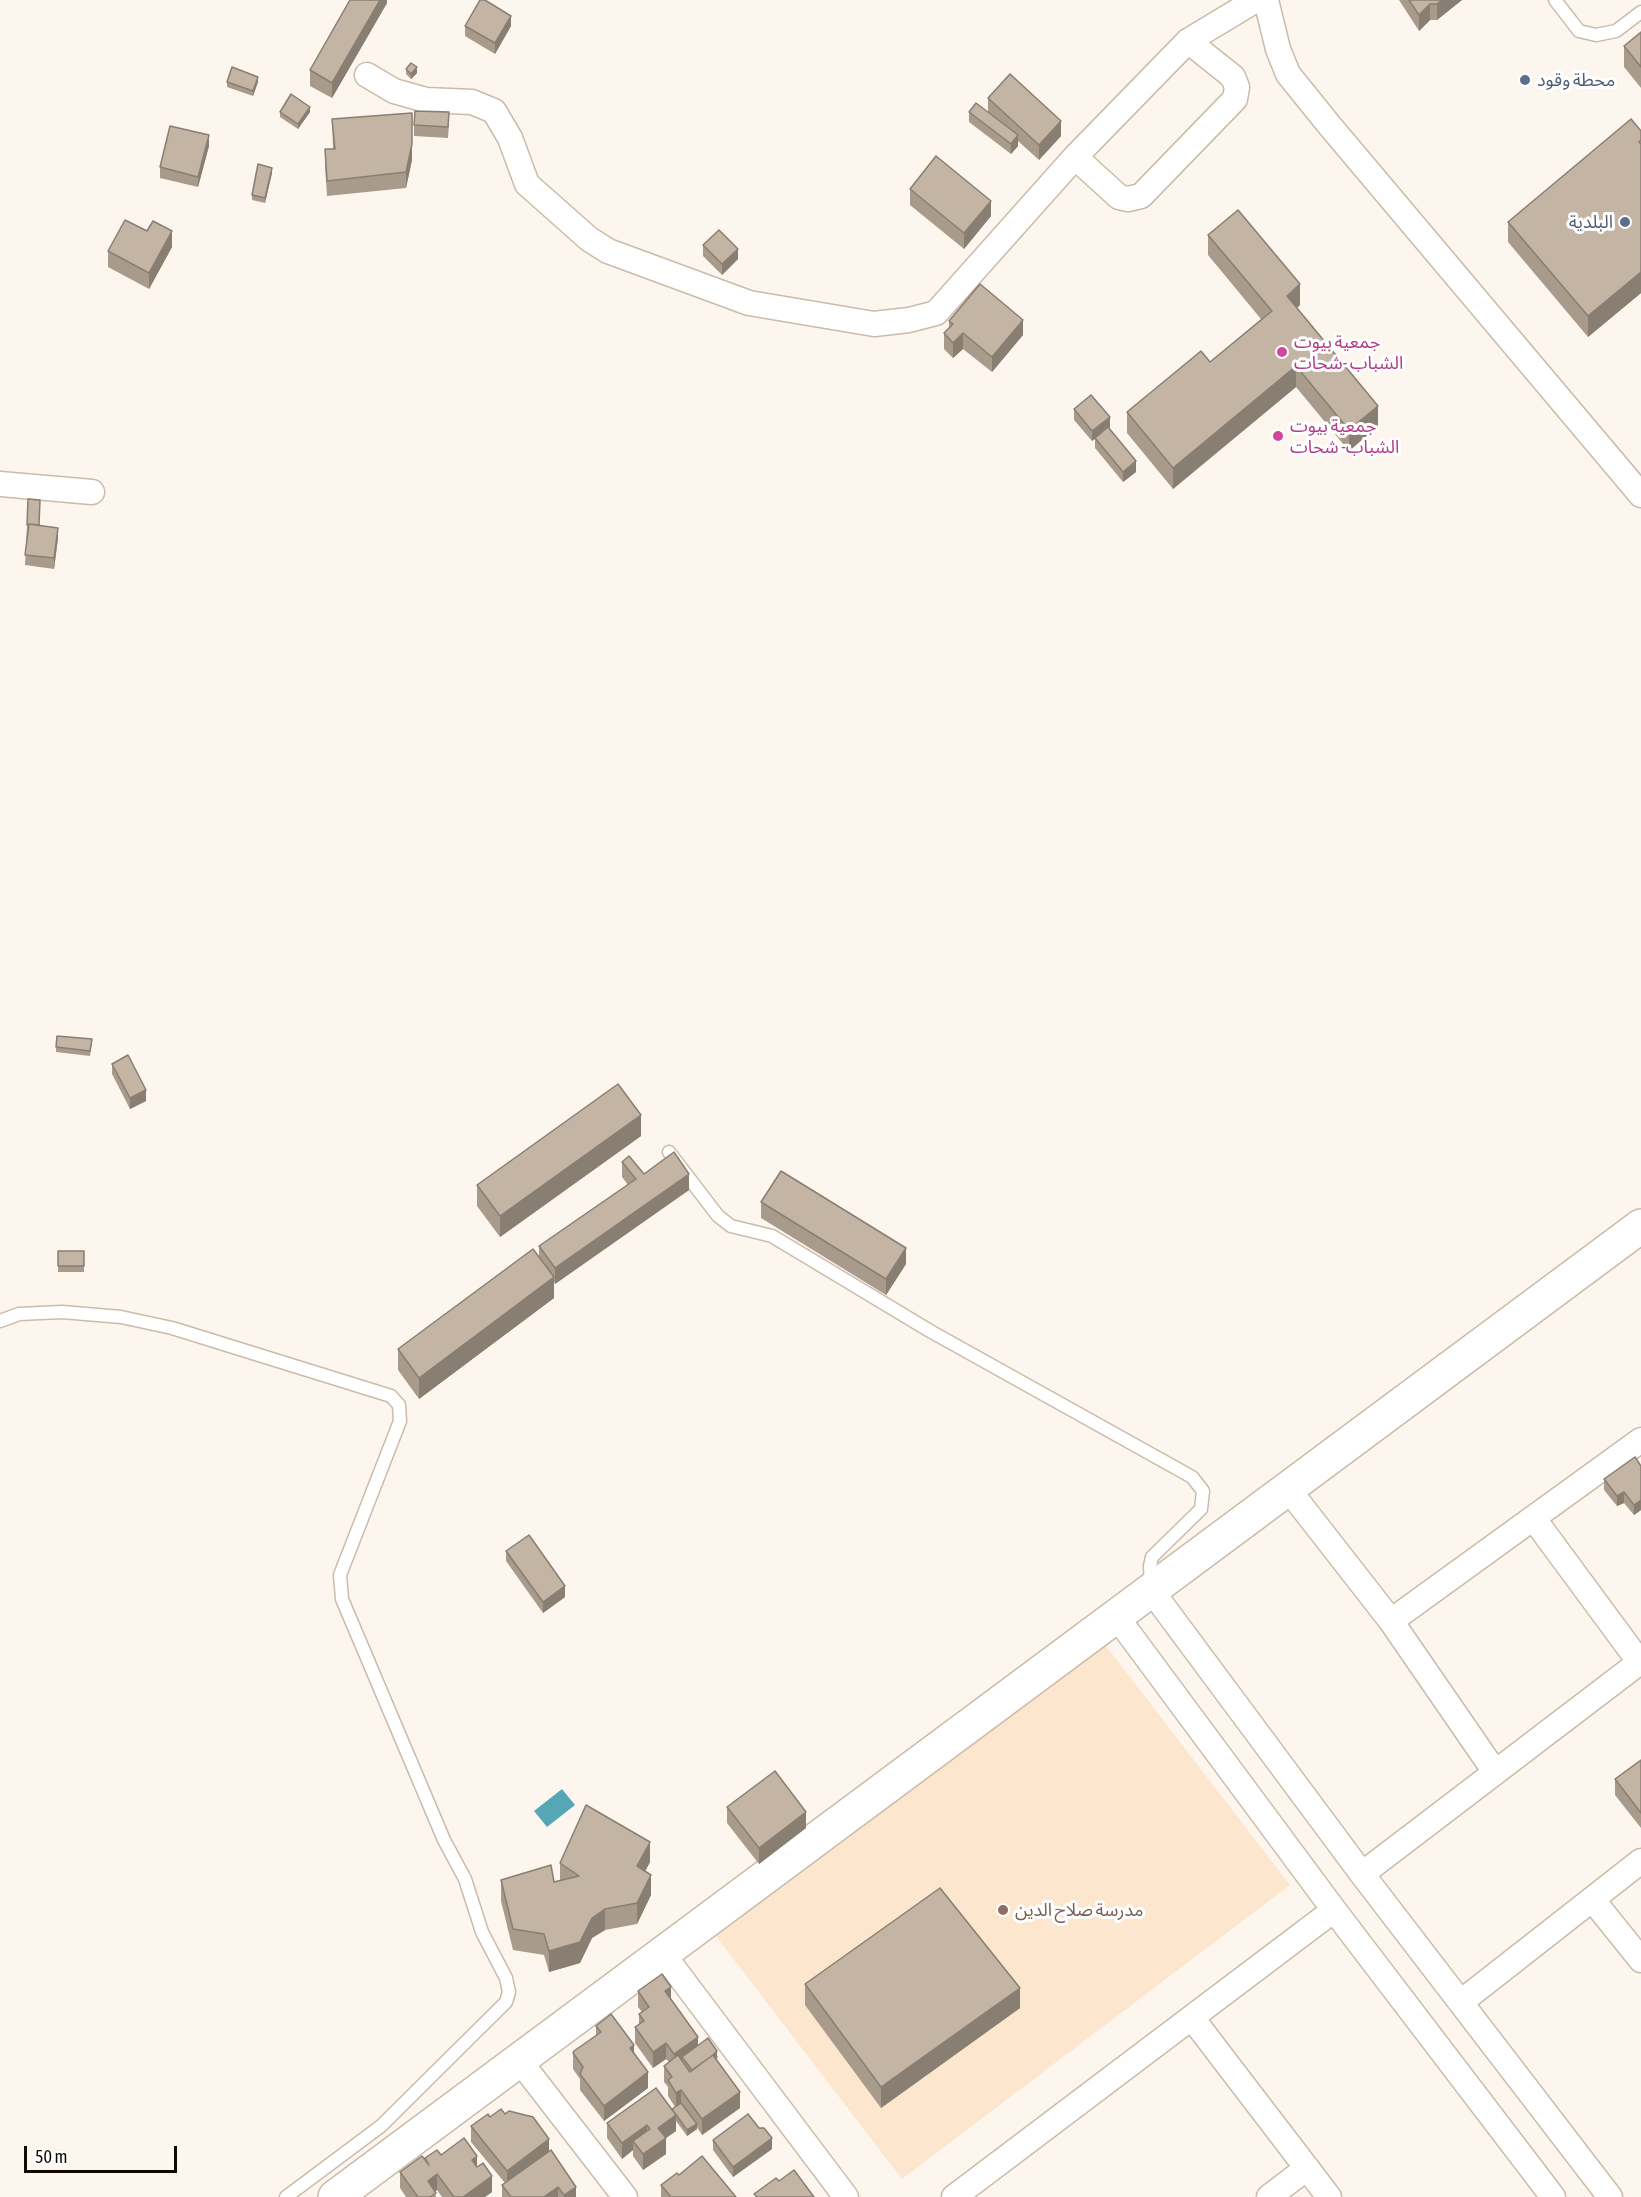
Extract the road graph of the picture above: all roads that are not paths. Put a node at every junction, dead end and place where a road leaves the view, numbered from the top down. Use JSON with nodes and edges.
{"nodes":[{"id":1,"x":1256,"y":0,"type":"edge"},
{"id":2,"x":1266,"y":0,"type":"edge"},
{"id":3,"x":1555,"y":0,"type":"edge"},
{"id":4,"x":1641,"y":12,"type":"edge"},
{"id":5,"x":1188,"y":41,"type":"junction"},
{"id":6,"x":367,"y":75,"type":"dead end"},
{"id":7,"x":1075,"y":157,"type":"junction"},
{"id":8,"x":0,"y":484,"type":"edge"},
{"id":9,"x":93,"y":492,"type":"dead end"},
{"id":10,"x":1641,"y":495,"type":"edge"},
{"id":11,"x":669,"y":1152,"type":"edge"},
{"id":12,"x":1641,"y":1226,"type":"edge"},
{"id":13,"x":0,"y":1321,"type":"edge"},
{"id":14,"x":1641,"y":1440,"type":"edge"},
{"id":15,"x":1288,"y":1489,"type":"junction"},
{"id":16,"x":1534,"y":1519,"type":"junction"},
{"id":17,"x":1152,"y":1590,"type":"junction"},
{"id":18,"x":1116,"y":1616,"type":"junction"},
{"id":19,"x":1391,"y":1621,"type":"junction"},
{"id":20,"x":1640,"y":1663,"type":"edge"},
{"id":21,"x":1495,"y":1772,"type":"junction"},
{"id":22,"x":1641,"y":1861,"type":"edge"},
{"id":23,"x":1362,"y":1874,"type":"junction"},
{"id":24,"x":1592,"y":1899,"type":"junction"},
{"id":25,"x":1334,"y":1910,"type":"junction"},
{"id":26,"x":663,"y":1954,"type":"junction"},
{"id":27,"x":1641,"y":1960,"type":"edge"},
{"id":28,"x":1461,"y":2002,"type":"junction"},
{"id":29,"x":1192,"y":2018,"type":"junction"},
{"id":30,"x":519,"y":2060,"type":"junction"},
{"id":31,"x":1307,"y":2168,"type":"junction"},
{"id":32,"x":1549,"y":2196,"type":"edge"},
{"id":33,"x":286,"y":2197,"type":"edge"},
{"id":34,"x":335,"y":2197,"type":"edge"},
{"id":35,"x":625,"y":2197,"type":"edge"},
{"id":36,"x":846,"y":2197,"type":"edge"},
{"id":37,"x":954,"y":2197,"type":"edge"},
{"id":38,"x":1269,"y":2197,"type":"edge"},
{"id":39,"x":1329,"y":2197,"type":"edge"},
{"id":40,"x":1610,"y":2197,"type":"edge"}],
"edges":[{"from":1,"to":5,"type":"street"},
{"from":2,"to":10,"type":"street"},
{"from":3,"to":4,"type":"lane"},
{"from":5,"to":7,"type":"street"},
{"from":5,"to":7,"type":"street"},
{"from":6,"to":7,"type":"street"},
{"from":8,"to":9,"type":"street"},
{"from":11,"to":17,"type":"lane"},
{"from":12,"to":15,"type":"street"},
{"from":13,"to":33,"type":"lane"},
{"from":14,"to":16,"type":"street"},
{"from":15,"to":17,"type":"street"},
{"from":15,"to":19,"type":"street"},
{"from":16,"to":19,"type":"street"},
{"from":16,"to":20,"type":"street"},
{"from":17,"to":18,"type":"street"},
{"from":17,"to":23,"type":"street"},
{"from":18,"to":25,"type":"street"},
{"from":18,"to":26,"type":"street"},
{"from":19,"to":21,"type":"street"},
{"from":20,"to":21,"type":"street"},
{"from":21,"to":23,"type":"street"},
{"from":22,"to":24,"type":"street"},
{"from":23,"to":28,"type":"street"},
{"from":24,"to":27,"type":"street"},
{"from":24,"to":28,"type":"street"},
{"from":25,"to":29,"type":"street"},
{"from":25,"to":32,"type":"street"},
{"from":26,"to":30,"type":"street"},
{"from":26,"to":36,"type":"street"},
{"from":28,"to":40,"type":"street"},
{"from":29,"to":31,"type":"street"},
{"from":29,"to":37,"type":"street"},
{"from":30,"to":34,"type":"street"},
{"from":30,"to":35,"type":"street"},
{"from":31,"to":38,"type":"street"},
{"from":31,"to":39,"type":"street"}]}
